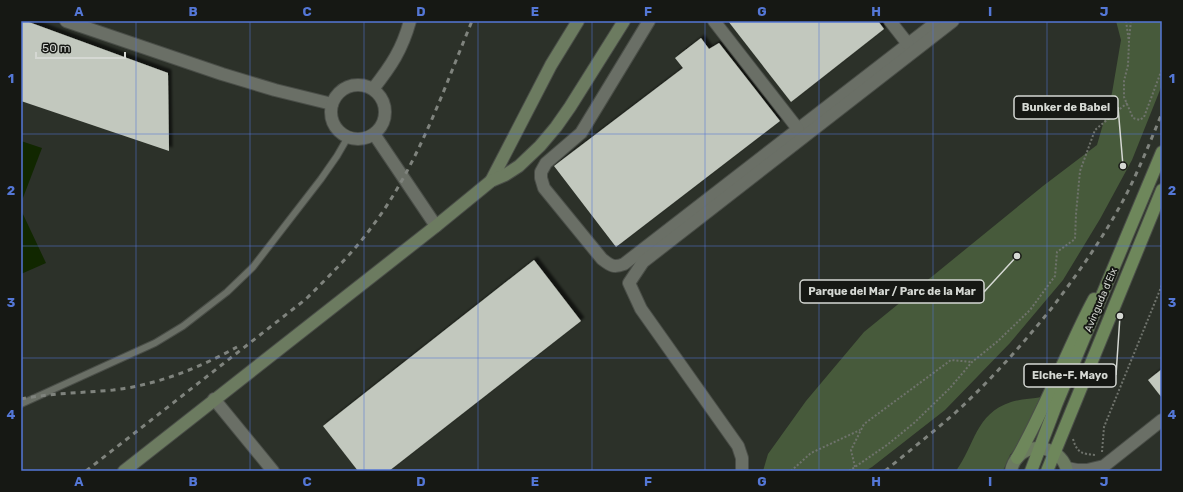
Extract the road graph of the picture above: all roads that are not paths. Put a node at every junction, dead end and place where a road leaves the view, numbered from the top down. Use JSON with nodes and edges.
{"nodes":[{"id":1,"x":66,"y":21,"type":"edge"},
{"id":2,"x":410,"y":21,"type":"edge"},
{"id":3,"x":578,"y":21,"type":"edge"},
{"id":4,"x":624,"y":21,"type":"edge"},
{"id":5,"x":649,"y":21,"type":"edge"},
{"id":6,"x":714,"y":21,"type":"edge"},
{"id":7,"x":890,"y":21,"type":"edge"},
{"id":8,"x":938,"y":21,"type":"edge"},
{"id":9,"x":953,"y":21,"type":"edge"},
{"id":10,"x":908,"y":44,"type":"junction"},
{"id":11,"x":373,"y":89,"type":"junction"},
{"id":12,"x":332,"y":104,"type":"junction"},
{"id":13,"x":798,"y":129,"type":"junction"},
{"id":14,"x":374,"y":134,"type":"junction"},
{"id":15,"x":348,"y":137,"type":"junction"},
{"id":16,"x":1162,"y":152,"type":"edge"},
{"id":17,"x":492,"y":181,"type":"junction"},
{"id":18,"x":1162,"y":190,"type":"edge"},
{"id":19,"x":436,"y":226,"type":"junction"},
{"id":20,"x":1121,"y":253,"type":"junction"},
{"id":21,"x":214,"y":399,"type":"junction"},
{"id":22,"x":21,"y":404,"type":"edge"},
{"id":23,"x":1162,"y":420,"type":"edge"},
{"id":24,"x":1040,"y":448,"type":"junction"},
{"id":25,"x":1055,"y":452,"type":"junction"},
{"id":26,"x":1017,"y":458,"type":"junction"},
{"id":27,"x":1101,"y":462,"type":"edge"},
{"id":28,"x":1068,"y":470,"type":"edge"},
{"id":29,"x":124,"y":471,"type":"edge"},
{"id":30,"x":272,"y":471,"type":"edge"},
{"id":31,"x":742,"y":471,"type":"edge"},
{"id":32,"x":1011,"y":471,"type":"edge"},
{"id":33,"x":1031,"y":471,"type":"edge"},
{"id":34,"x":1047,"y":471,"type":"edge"}],
"edges":[{"from":1,"to":12,"type":"street"},
{"from":2,"to":11,"type":"street"},
{"from":3,"to":17,"type":"street"},
{"from":4,"to":17,"type":"street"},
{"from":5,"to":13,"type":"street"},
{"from":6,"to":13,"type":"street"},
{"from":7,"to":10,"type":"street"},
{"from":8,"to":10,"type":"street"},
{"from":9,"to":31,"type":"street"},
{"from":10,"to":13,"type":"street"},
{"from":11,"to":12,"type":"street"},
{"from":11,"to":14,"type":"street"},
{"from":12,"to":15,"type":"street"},
{"from":14,"to":15,"type":"street"},
{"from":14,"to":19,"type":"street"},
{"from":15,"to":22,"type":"lane"},
{"from":16,"to":20,"type":"main road","name":"Avinguda d'Elx"},
{"from":17,"to":19,"type":"street"},
{"from":18,"to":25,"type":"main road","name":"Avinguda d'Elx"},
{"from":19,"to":21,"type":"street"},
{"from":20,"to":24,"type":"main road","name":"Avinguda d'Elx"},
{"from":20,"to":26,"type":"main road"},
{"from":21,"to":29,"type":"street"},
{"from":21,"to":30,"type":"street"},
{"from":23,"to":27,"type":"street"},
{"from":24,"to":25,"type":"street"},
{"from":24,"to":26,"type":"street"},
{"from":24,"to":33,"type":"main road","name":"Avinguda d'Elx"},
{"from":25,"to":28,"type":"street"},
{"from":25,"to":34,"type":"main road","name":"Avinguda d'Elx"},
{"from":26,"to":32,"type":"street"},
{"from":27,"to":28,"type":"street"}]}
